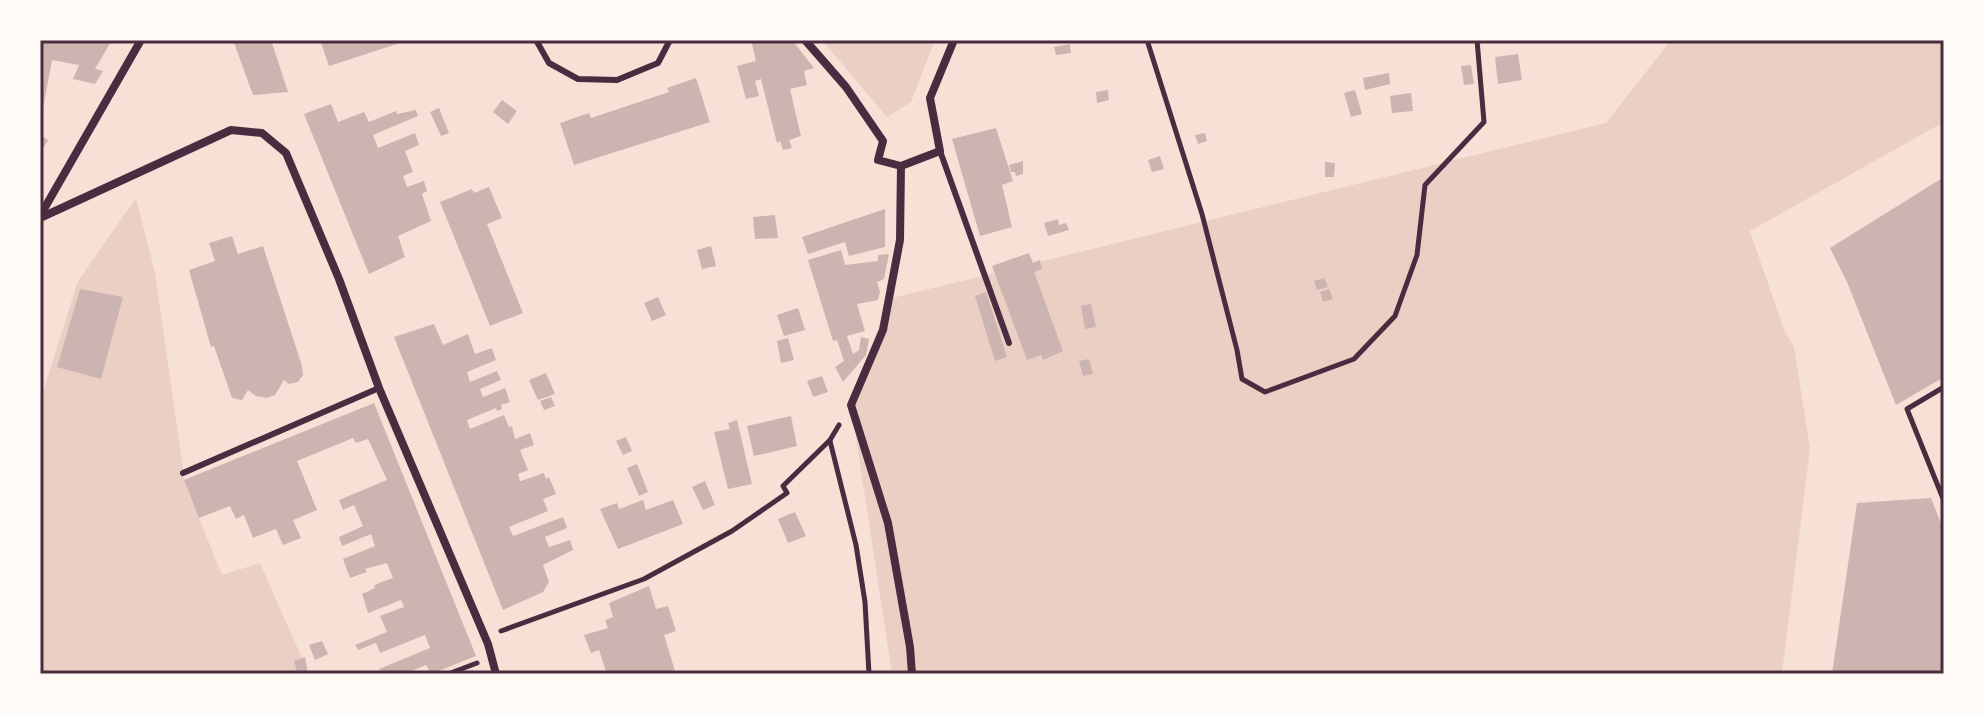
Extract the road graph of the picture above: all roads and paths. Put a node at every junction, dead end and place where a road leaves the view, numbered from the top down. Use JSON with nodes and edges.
{"nodes":[{"id":1,"x":141,"y":40,"type":"edge"},
{"id":2,"x":536,"y":40,"type":"edge"},
{"id":3,"x":670,"y":40,"type":"edge"},
{"id":4,"x":805,"y":40,"type":"edge"},
{"id":5,"x":954,"y":40,"type":"edge"},
{"id":6,"x":1147,"y":40,"type":"edge"},
{"id":7,"x":1477,"y":40,"type":"edge"},
{"id":8,"x":940,"y":151,"type":"junction"},
{"id":9,"x":901,"y":166,"type":"junction"},
{"id":10,"x":40,"y":217,"type":"edge"},
{"id":11,"x":1009,"y":343,"type":"dead end"},
{"id":12,"x":1944,"y":387,"type":"edge"},
{"id":13,"x":379,"y":388,"type":"junction"},
{"id":14,"x":851,"y":405,"type":"junction"},
{"id":15,"x":830,"y":440,"type":"junction"},
{"id":16,"x":183,"y":473,"type":"dead end"},
{"id":17,"x":1944,"y":501,"type":"edge"},
{"id":18,"x":485,"y":637,"type":"junction"},
{"id":19,"x":491,"y":658,"type":"junction"},
{"id":20,"x":448,"y":674,"type":"edge"},
{"id":21,"x":496,"y":674,"type":"edge"},
{"id":22,"x":869,"y":674,"type":"edge"},
{"id":23,"x":912,"y":674,"type":"edge"}],
"edges":[{"from":1,"to":10,"type":"street"},
{"from":2,"to":3,"type":"lane"},
{"from":4,"to":9,"type":"street"},
{"from":5,"to":8,"type":"street"},
{"from":6,"to":7,"type":"path"},
{"from":8,"to":9,"type":"street"},
{"from":8,"to":11,"type":"lane"},
{"from":9,"to":14,"type":"street"},
{"from":10,"to":13,"type":"street"},
{"from":12,"to":17,"type":"path"},
{"from":13,"to":16,"type":"lane"},
{"from":13,"to":18,"type":"street"},
{"from":14,"to":15,"type":"path"},
{"from":14,"to":23,"type":"street"},
{"from":15,"to":18,"type":"path"},
{"from":15,"to":22,"type":"path"},
{"from":18,"to":19,"type":"street"},
{"from":19,"to":20,"type":"path"},
{"from":19,"to":21,"type":"street"}]}
